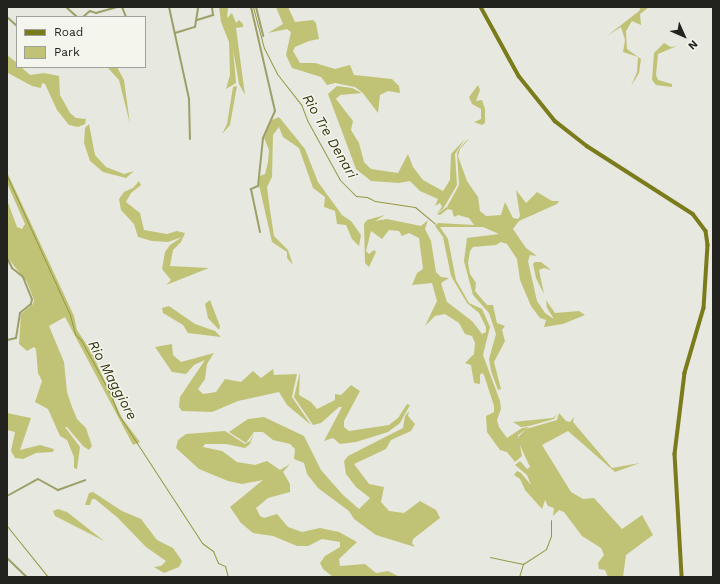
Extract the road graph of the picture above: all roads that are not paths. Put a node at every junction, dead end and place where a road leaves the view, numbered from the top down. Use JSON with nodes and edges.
{"nodes":[{"id":1,"x":66,"y":7,"type":"edge"},
{"id":2,"x":117,"y":7,"type":"edge"},
{"id":3,"x":170,"y":7,"type":"edge"},
{"id":4,"x":198,"y":7,"type":"edge"},
{"id":5,"x":212,"y":7,"type":"edge"},
{"id":6,"x":251,"y":7,"type":"edge"},
{"id":7,"x":256,"y":7,"type":"edge"},
{"id":8,"x":481,"y":7,"type":"edge"},
{"id":9,"x":76,"y":16,"type":"edge"},
{"id":10,"x":84,"y":16,"type":"edge"},
{"id":11,"x":7,"y":17,"type":"edge"},
{"id":12,"x":197,"y":20,"type":"junction"},
{"id":13,"x":16,"y":25,"type":"edge"},
{"id":14,"x":175,"y":33,"type":"junction"},
{"id":15,"x":263,"y":36,"type":"dead end"},
{"id":16,"x":190,"y":139,"type":"dead end"},
{"id":17,"x":260,"y":232,"type":"dead end"},
{"id":18,"x":7,"y":258,"type":"edge"},
{"id":19,"x":7,"y":340,"type":"edge"},
{"id":20,"x":85,"y":480,"type":"dead end"},
{"id":21,"x":7,"y":496,"type":"edge"},
{"id":22,"x":7,"y":558,"type":"edge"},
{"id":23,"x":27,"y":577,"type":"edge"},
{"id":24,"x":682,"y":577,"type":"edge"}],
"edges":[{"from":1,"to":9,"type":"street"},
{"from":2,"to":10,"type":"street"},
{"from":3,"to":14,"type":"street"},
{"from":4,"to":12,"type":"street"},
{"from":5,"to":12,"type":"street"},
{"from":6,"to":17,"type":"street"},
{"from":7,"to":15,"type":"street"},
{"from":8,"to":24,"type":"main road"},
{"from":11,"to":13,"type":"street"},
{"from":12,"to":14,"type":"street"},
{"from":14,"to":16,"type":"street"},
{"from":18,"to":19,"type":"street"},
{"from":20,"to":21,"type":"street"},
{"from":22,"to":23,"type":"street"}]}
